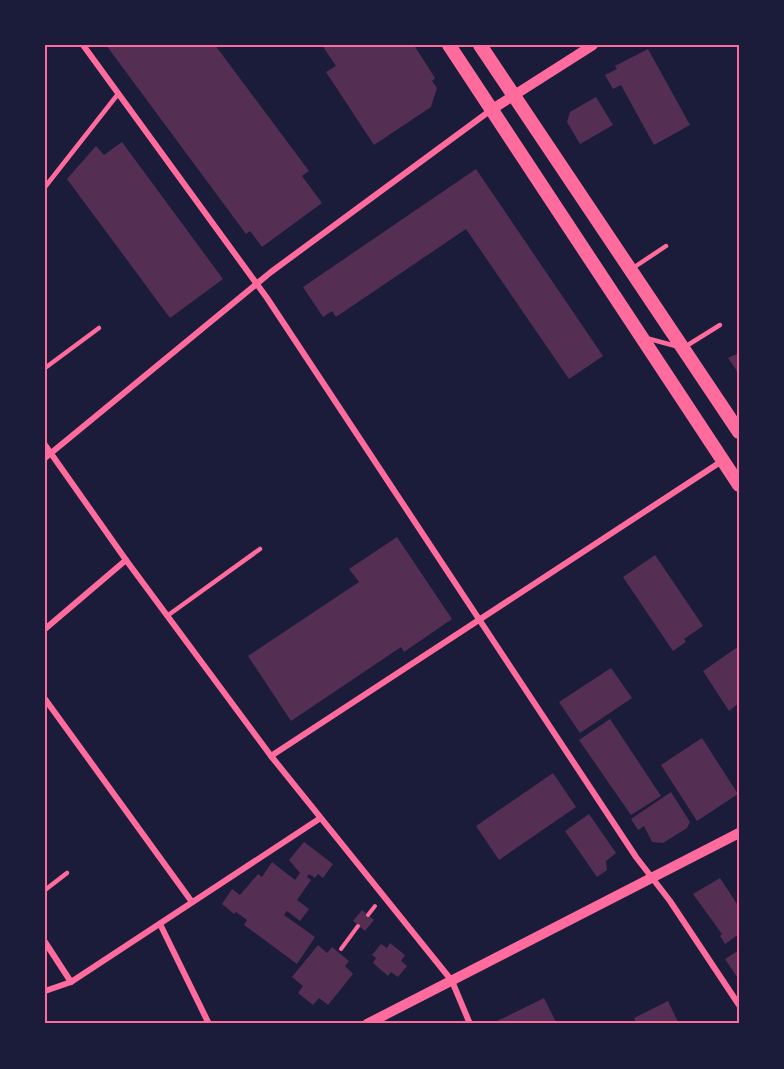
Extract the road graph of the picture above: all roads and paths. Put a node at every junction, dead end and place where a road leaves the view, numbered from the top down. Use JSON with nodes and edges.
{"nodes":[{"id":1,"x":83,"y":45,"type":"edge"},
{"id":2,"x":449,"y":45,"type":"edge"},
{"id":3,"x":480,"y":45,"type":"edge"},
{"id":4,"x":593,"y":45,"type":"edge"},
{"id":5,"x":118,"y":94,"type":"junction"},
{"id":6,"x":514,"y":96,"type":"junction"},
{"id":7,"x":491,"y":110,"type":"junction"},
{"id":8,"x":45,"y":187,"type":"edge"},
{"id":9,"x":666,"y":246,"type":"dead end"},
{"id":10,"x":630,"y":270,"type":"junction"},
{"id":11,"x":256,"y":284,"type":"junction"},
{"id":12,"x":720,"y":325,"type":"dead end"},
{"id":13,"x":99,"y":328,"type":"dead end"},
{"id":14,"x":640,"y":336,"type":"junction"},
{"id":15,"x":683,"y":348,"type":"junction"},
{"id":16,"x":45,"y":368,"type":"edge"},
{"id":17,"x":739,"y":432,"type":"edge"},
{"id":18,"x":45,"y":445,"type":"edge"},
{"id":19,"x":48,"y":455,"type":"edge"},
{"id":20,"x":722,"y":460,"type":"junction"},
{"id":21,"x":739,"y":485,"type":"edge"},
{"id":22,"x":260,"y":549,"type":"dead end"},
{"id":23,"x":126,"y":560,"type":"junction"},
{"id":24,"x":167,"y":616,"type":"junction"},
{"id":25,"x":479,"y":620,"type":"junction"},
{"id":26,"x":45,"y":629,"type":"edge"},
{"id":27,"x":45,"y":699,"type":"edge"},
{"id":28,"x":271,"y":756,"type":"junction"},
{"id":29,"x":319,"y":819,"type":"junction"},
{"id":30,"x":739,"y":833,"type":"edge"},
{"id":31,"x":67,"y":873,"type":"dead end"},
{"id":32,"x":652,"y":879,"type":"junction"},
{"id":33,"x":45,"y":890,"type":"edge"},
{"id":34,"x":192,"y":902,"type":"junction"},
{"id":35,"x":376,"y":905,"type":"dead end"},
{"id":36,"x":368,"y":915,"type":"dead end"},
{"id":37,"x":160,"y":924,"type":"junction"},
{"id":38,"x":358,"y":926,"type":"dead end"},
{"id":39,"x":45,"y":942,"type":"edge"},
{"id":40,"x":341,"y":949,"type":"dead end"},
{"id":41,"x":452,"y":981,"type":"junction"},
{"id":42,"x":71,"y":982,"type":"junction"},
{"id":43,"x":45,"y":991,"type":"edge"},
{"id":44,"x":739,"y":1005,"type":"edge"},
{"id":45,"x":209,"y":1024,"type":"edge"},
{"id":46,"x":367,"y":1024,"type":"edge"},
{"id":47,"x":470,"y":1024,"type":"edge"}],
"edges":[{"from":1,"to":5,"type":"street"},
{"from":2,"to":7,"type":"main road"},
{"from":3,"to":6,"type":"main road"},
{"from":4,"to":6,"type":"street"},
{"from":5,"to":8,"type":"lane"},
{"from":5,"to":11,"type":"street"},
{"from":6,"to":7,"type":"street"},
{"from":6,"to":10,"type":"main road"},
{"from":7,"to":11,"type":"street"},
{"from":7,"to":14,"type":"main road"},
{"from":9,"to":10,"type":"lane"},
{"from":10,"to":15,"type":"main road"},
{"from":11,"to":19,"type":"street"},
{"from":11,"to":25,"type":"street"},
{"from":12,"to":15,"type":"lane"},
{"from":13,"to":16,"type":"lane"},
{"from":14,"to":15,"type":"lane"},
{"from":14,"to":20,"type":"main road"},
{"from":15,"to":17,"type":"main road"},
{"from":18,"to":19,"type":"street"},
{"from":19,"to":23,"type":"street"},
{"from":20,"to":21,"type":"main road"},
{"from":20,"to":25,"type":"street"},
{"from":22,"to":24,"type":"lane"},
{"from":23,"to":24,"type":"street"},
{"from":23,"to":26,"type":"street"},
{"from":24,"to":28,"type":"street"},
{"from":25,"to":28,"type":"street"},
{"from":25,"to":32,"type":"street"},
{"from":27,"to":34,"type":"street"},
{"from":28,"to":29,"type":"street"},
{"from":29,"to":34,"type":"street"},
{"from":29,"to":41,"type":"street"},
{"from":30,"to":32,"type":"street"},
{"from":31,"to":33,"type":"lane"},
{"from":32,"to":41,"type":"street"},
{"from":32,"to":44,"type":"street"},
{"from":34,"to":37,"type":"street"},
{"from":35,"to":36,"type":"path"},
{"from":37,"to":42,"type":"street"},
{"from":37,"to":45,"type":"street"},
{"from":38,"to":40,"type":"path"},
{"from":39,"to":42,"type":"street"},
{"from":41,"to":46,"type":"street"},
{"from":41,"to":47,"type":"street"},
{"from":42,"to":43,"type":"street"}]}
